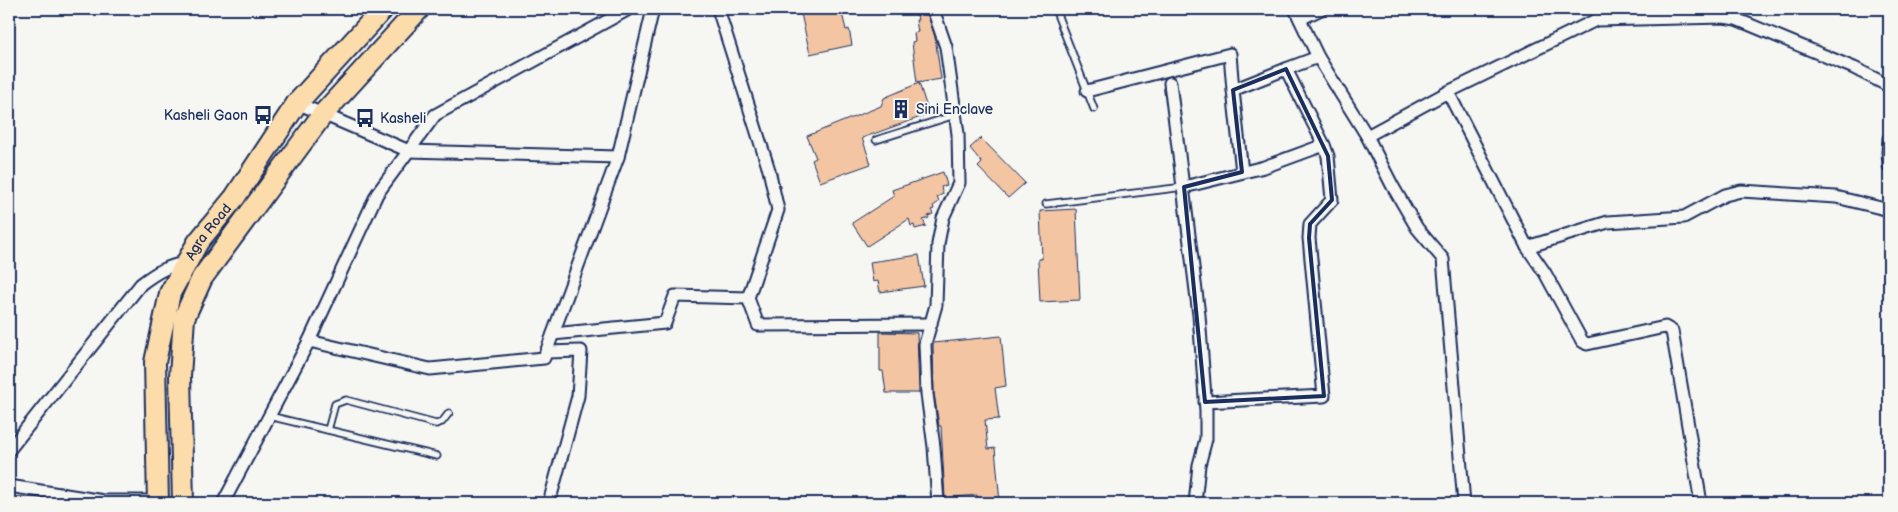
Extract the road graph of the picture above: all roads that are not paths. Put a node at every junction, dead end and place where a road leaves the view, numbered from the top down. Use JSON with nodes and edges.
{"nodes":[{"id":1,"x":383,"y":9,"type":"edge"},
{"id":2,"x":419,"y":9,"type":"edge"},
{"id":3,"x":628,"y":9,"type":"edge"},
{"id":4,"x":653,"y":9,"type":"edge"},
{"id":5,"x":718,"y":9,"type":"edge"},
{"id":6,"x":933,"y":9,"type":"edge"},
{"id":7,"x":1055,"y":9,"type":"edge"},
{"id":8,"x":1321,"y":9,"type":"edge"},
{"id":9,"x":1658,"y":13,"type":"edge"},
{"id":10,"x":1297,"y":14,"type":"edge"},
{"id":11,"x":1318,"y":57,"type":"junction"},
{"id":12,"x":1286,"y":69,"type":"junction"},
{"id":13,"x":1170,"y":82,"type":"dead end"},
{"id":14,"x":1889,"y":86,"type":"edge"},
{"id":15,"x":1233,"y":90,"type":"junction"},
{"id":16,"x":1087,"y":91,"type":"junction"},
{"id":17,"x":1448,"y":92,"type":"junction"},
{"id":18,"x":297,"y":103,"type":"junction"},
{"id":19,"x":1094,"y":109,"type":"dead end"},
{"id":20,"x":323,"y":114,"type":"junction"},
{"id":21,"x":955,"y":115,"type":"junction"},
{"id":22,"x":1367,"y":136,"type":"junction"},
{"id":23,"x":1889,"y":139,"type":"edge"},
{"id":24,"x":876,"y":140,"type":"dead end"},
{"id":25,"x":1324,"y":145,"type":"junction"},
{"id":26,"x":409,"y":151,"type":"junction"},
{"id":27,"x":618,"y":157,"type":"junction"},
{"id":28,"x":1889,"y":166,"type":"edge"},
{"id":29,"x":1242,"y":172,"type":"junction"},
{"id":30,"x":1184,"y":187,"type":"junction"},
{"id":31,"x":1046,"y":204,"type":"dead end"},
{"id":32,"x":1889,"y":210,"type":"edge"},
{"id":33,"x":1527,"y":247,"type":"junction"},
{"id":34,"x":186,"y":262,"type":"junction"},
{"id":35,"x":748,"y":298,"type":"junction"},
{"id":36,"x":931,"y":324,"type":"junction"},
{"id":37,"x":553,"y":334,"type":"junction"},
{"id":38,"x":309,"y":341,"type":"junction"},
{"id":39,"x":546,"y":352,"type":"junction"},
{"id":40,"x":1205,"y":402,"type":"junction"},
{"id":41,"x":449,"y":413,"type":"dead end"},
{"id":42,"x":269,"y":416,"type":"junction"},
{"id":43,"x":328,"y":430,"type":"junction"},
{"id":44,"x":9,"y":450,"type":"edge"},
{"id":45,"x":437,"y":456,"type":"dead end"},
{"id":46,"x":9,"y":486,"type":"edge"},
{"id":47,"x":158,"y":502,"type":"edge"},
{"id":48,"x":183,"y":503,"type":"edge"},
{"id":49,"x":223,"y":503,"type":"edge"},
{"id":50,"x":549,"y":503,"type":"edge"},
{"id":51,"x":938,"y":503,"type":"edge"},
{"id":52,"x":1195,"y":503,"type":"edge"},
{"id":53,"x":1464,"y":503,"type":"edge"},
{"id":54,"x":1701,"y":503,"type":"edge"}],
"edges":[{"from":1,"to":18,"type":"highway","name":"Agra Road"},
{"from":2,"to":20,"type":"highway"},
{"from":3,"to":26,"type":"street"},
{"from":4,"to":27,"type":"street"},
{"from":5,"to":35,"type":"street"},
{"from":6,"to":21,"type":"street"},
{"from":7,"to":16,"type":"lane"},
{"from":8,"to":10,"type":"street"},
{"from":9,"to":14,"type":"street"},
{"from":9,"to":17,"type":"street"},
{"from":10,"to":11,"type":"street"},
{"from":11,"to":12,"type":"street"},
{"from":11,"to":22,"type":"street"},
{"from":12,"to":15,"type":"street"},
{"from":12,"to":25,"type":"street"},
{"from":13,"to":30,"type":"street"},
{"from":15,"to":16,"type":"street"},
{"from":15,"to":29,"type":"street"},
{"from":16,"to":19,"type":"lane"},
{"from":17,"to":22,"type":"street"},
{"from":17,"to":33,"type":"street"},
{"from":18,"to":20,"type":"street"},
{"from":18,"to":34,"type":"highway","name":"Agra Road"},
{"from":20,"to":26,"type":"street"},
{"from":20,"to":48,"type":"highway"},
{"from":21,"to":24,"type":"lane"},
{"from":21,"to":36,"type":"street"},
{"from":22,"to":53,"type":"street"},
{"from":23,"to":28,"type":"street"},
{"from":25,"to":29,"type":"street"},
{"from":25,"to":40,"type":"street"},
{"from":26,"to":27,"type":"street"},
{"from":26,"to":38,"type":"street"},
{"from":27,"to":37,"type":"street"},
{"from":29,"to":30,"type":"street"},
{"from":30,"to":31,"type":"lane"},
{"from":30,"to":40,"type":"street"},
{"from":32,"to":33,"type":"street"},
{"from":33,"to":54,"type":"street"},
{"from":34,"to":44,"type":"street"},
{"from":34,"to":47,"type":"highway","name":"Agra Road"},
{"from":35,"to":36,"type":"street"},
{"from":35,"to":37,"type":"street"},
{"from":36,"to":51,"type":"street"},
{"from":37,"to":39,"type":"street"},
{"from":38,"to":39,"type":"street"},
{"from":38,"to":42,"type":"street"},
{"from":39,"to":50,"type":"street"},
{"from":40,"to":52,"type":"street"},
{"from":41,"to":43,"type":"lane"},
{"from":42,"to":43,"type":"lane"},
{"from":42,"to":49,"type":"street"},
{"from":43,"to":45,"type":"lane"},
{"from":46,"to":47,"type":"street"}]}
